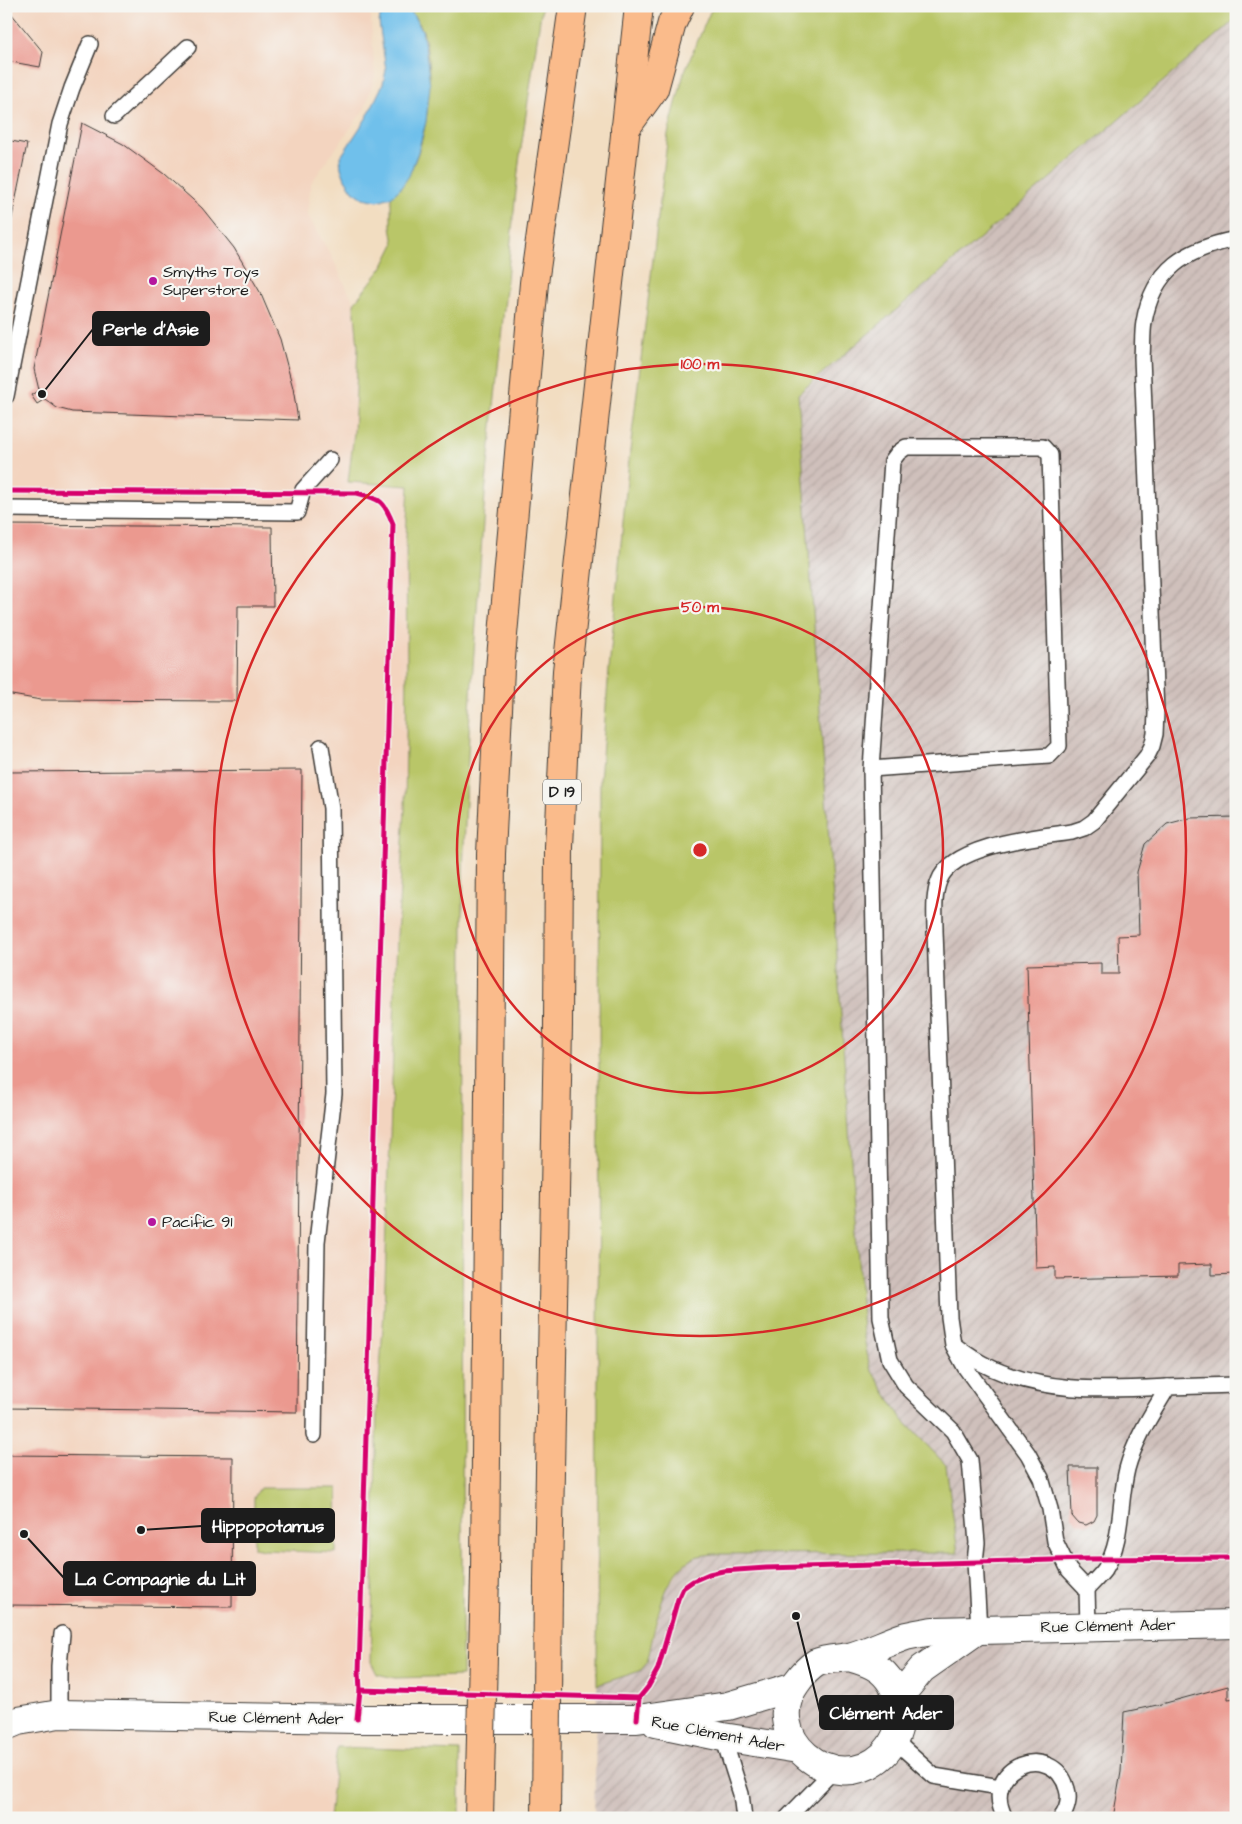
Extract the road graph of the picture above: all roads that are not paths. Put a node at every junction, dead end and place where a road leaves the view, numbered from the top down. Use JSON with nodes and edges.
{"nodes":[{"id":1,"x":573,"y":6,"type":"edge"},
{"id":2,"x":639,"y":6,"type":"edge"},
{"id":3,"x":680,"y":6,"type":"edge"},
{"id":4,"x":90,"y":44,"type":"dead end"},
{"id":5,"x":188,"y":47,"type":"dead end"},
{"id":6,"x":114,"y":116,"type":"dead end"},
{"id":7,"x":625,"y":129,"type":"junction"},
{"id":8,"x":1236,"y":239,"type":"edge"},
{"id":9,"x":6,"y":396,"type":"edge"},
{"id":10,"x":330,"y":460,"type":"dead end"},
{"id":11,"x":6,"y":509,"type":"edge"},
{"id":12,"x":321,"y":747,"type":"dead end"},
{"id":13,"x":871,"y":769,"type":"junction"},
{"id":14,"x":953,"y":1344,"type":"junction"},
{"id":15,"x":1236,"y":1385,"type":"edge"},
{"id":16,"x":1168,"y":1388,"type":"junction"},
{"id":17,"x":314,"y":1435,"type":"dead end"},
{"id":18,"x":1087,"y":1589,"type":"junction"},
{"id":19,"x":1236,"y":1624,"type":"edge"},
{"id":20,"x":1088,"y":1627,"type":"junction"},
{"id":21,"x":979,"y":1629,"type":"junction"},
{"id":22,"x":62,"y":1634,"type":"dead end"},
{"id":23,"x":849,"y":1657,"type":"junction"},
{"id":24,"x":792,"y":1687,"type":"junction"},
{"id":25,"x":898,"y":1698,"type":"junction"},
{"id":26,"x":59,"y":1714,"type":"junction"},
{"id":27,"x":637,"y":1719,"type":"junction"},
{"id":28,"x":6,"y":1726,"type":"edge"},
{"id":29,"x":723,"y":1737,"type":"junction"},
{"id":30,"x":894,"y":1740,"type":"junction"},
{"id":31,"x":798,"y":1749,"type":"junction"},
{"id":32,"x":834,"y":1770,"type":"junction"},
{"id":33,"x":1000,"y":1787,"type":"junction"},
{"id":34,"x":479,"y":1818,"type":"edge"},
{"id":35,"x":546,"y":1818,"type":"edge"},
{"id":36,"x":744,"y":1818,"type":"edge"},
{"id":37,"x":786,"y":1818,"type":"edge"},
{"id":38,"x":1006,"y":1818,"type":"edge"},
{"id":39,"x":1061,"y":1818,"type":"edge"}],
"edges":[{"from":1,"to":34,"type":"main road","bridge":true},
{"from":2,"to":7,"type":"main road","number":"D 19"},
{"from":3,"to":7,"type":"main road"},
{"from":4,"to":9,"type":"lane"},
{"from":5,"to":6,"type":"lane"},
{"from":7,"to":35,"type":"main road","number":"D 19","bridge":true},
{"from":8,"to":14,"type":"lane"},
{"from":10,"to":11,"type":"lane"},
{"from":12,"to":17,"type":"lane"},
{"from":13,"to":13,"type":"lane"},
{"from":13,"to":21,"type":"lane"},
{"from":14,"to":16,"type":"lane"},
{"from":14,"to":18,"type":"lane"},
{"from":15,"to":16,"type":"lane"},
{"from":16,"to":18,"type":"lane"},
{"from":18,"to":20,"type":"lane"},
{"from":19,"to":20,"type":"street","name":"Rue Clément Ader"},
{"from":20,"to":21,"type":"street","name":"Rue Clément Ader"},
{"from":21,"to":23,"type":"street","name":"Rue Clément Ader"},
{"from":21,"to":25,"type":"street"},
{"from":22,"to":26,"type":"lane"},
{"from":23,"to":24,"type":"street","name":"Rue Clément Ader"},
{"from":23,"to":25,"type":"street","name":"Rue Clément Ader"},
{"from":24,"to":27,"type":"street","name":"Rue Clément Ader"},
{"from":24,"to":31,"type":"street","name":"Rue Clément Ader"},
{"from":25,"to":30,"type":"street","name":"Rue Clément Ader"},
{"from":26,"to":27,"type":"street","name":"Rue Clément Ader"},
{"from":26,"to":28,"type":"street","name":"Rue Clément Ader"},
{"from":27,"to":29,"type":"street","name":"Rue Clément Ader"},
{"from":29,"to":31,"type":"street","name":"Rue Clément Ader"},
{"from":29,"to":36,"type":"lane"},
{"from":30,"to":32,"type":"street","name":"Rue Clément Ader"},
{"from":30,"to":33,"type":"lane"},
{"from":31,"to":32,"type":"street","name":"Rue Clément Ader"},
{"from":32,"to":37,"type":"lane"},
{"from":33,"to":38,"type":"lane"},
{"from":33,"to":39,"type":"lane"}]}
